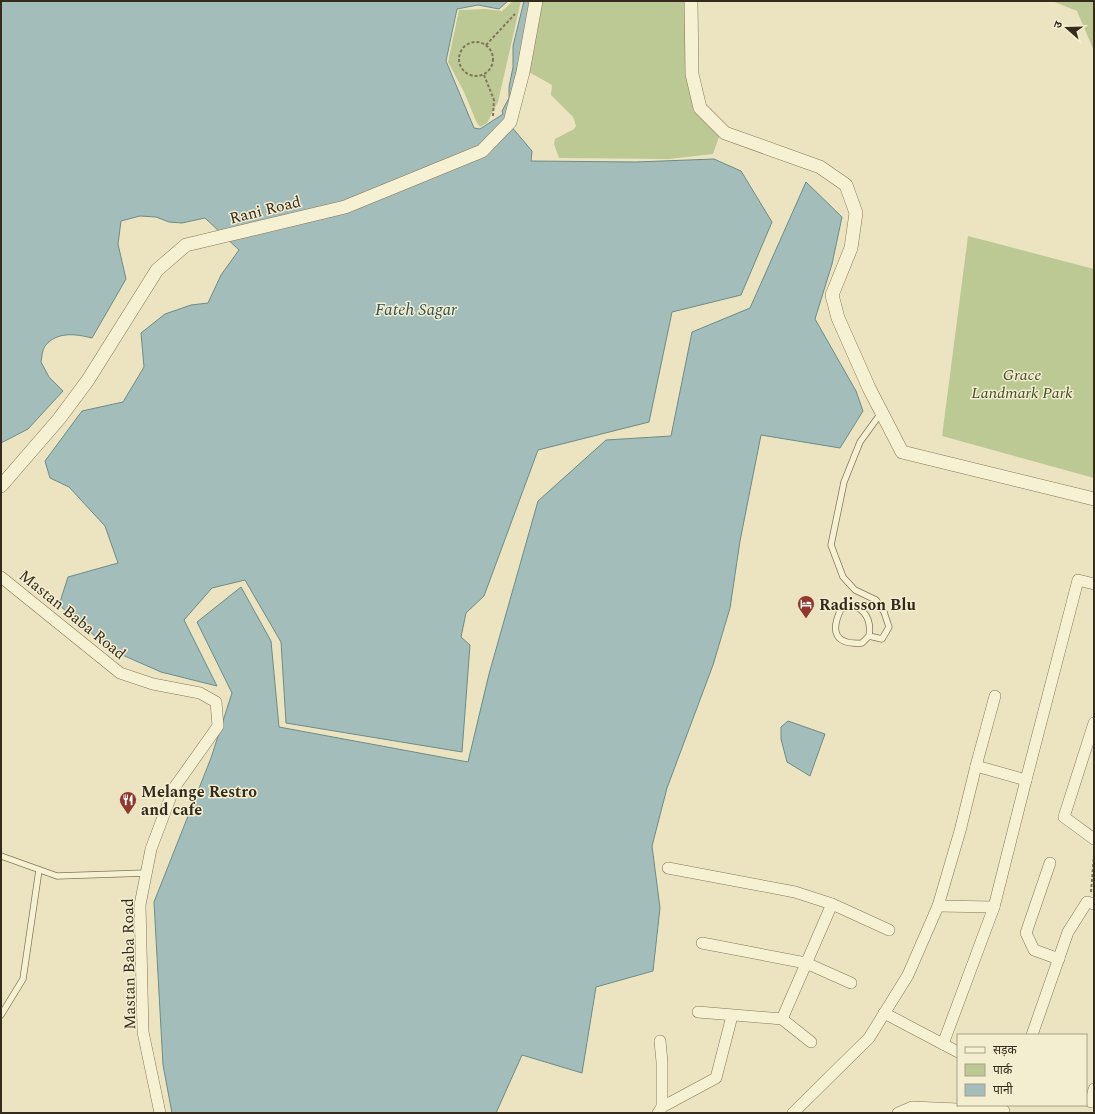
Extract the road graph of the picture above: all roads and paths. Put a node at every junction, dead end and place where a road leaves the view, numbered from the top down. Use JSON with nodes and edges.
{"nodes":[{"id":1,"x":536,"y":1,"type":"edge"},
{"id":2,"x":691,"y":1,"type":"edge"},
{"id":3,"x":515,"y":14,"type":"dead end"},
{"id":4,"x":486,"y":45,"type":"junction"},
{"id":5,"x":484,"y":74,"type":"junction"},
{"id":6,"x":494,"y":116,"type":"dead end"},
{"id":7,"x":881,"y":412,"type":"junction"},
{"id":8,"x":1,"y":486,"type":"edge"},
{"id":9,"x":1094,"y":499,"type":"edge"},
{"id":10,"x":1,"y":577,"type":"edge"},
{"id":11,"x":1094,"y":584,"type":"edge"},
{"id":12,"x":869,"y":636,"type":"junction"},
{"id":13,"x":995,"y":696,"type":"dead end"},
{"id":14,"x":1094,"y":723,"type":"edge"},
{"id":15,"x":976,"y":766,"type":"junction"},
{"id":16,"x":1026,"y":780,"type":"junction"},
{"id":17,"x":1094,"y":839,"type":"edge"},
{"id":18,"x":1094,"y":855,"type":"edge"},
{"id":19,"x":1,"y":856,"type":"edge"},
{"id":20,"x":1050,"y":863,"type":"dead end"},
{"id":21,"x":668,"y":868,"type":"dead end"},
{"id":22,"x":39,"y":870,"type":"junction"},
{"id":23,"x":146,"y":873,"type":"junction"},
{"id":24,"x":1092,"y":903,"type":"edge"},
{"id":25,"x":832,"y":904,"type":"junction"},
{"id":26,"x":938,"y":906,"type":"junction"},
{"id":27,"x":994,"y":907,"type":"junction"},
{"id":28,"x":889,"y":930,"type":"dead end"},
{"id":29,"x":702,"y":943,"type":"dead end"},
{"id":30,"x":1058,"y":959,"type":"junction"},
{"id":31,"x":806,"y":963,"type":"junction"},
{"id":32,"x":851,"y":982,"type":"dead end"},
{"id":33,"x":698,"y":1012,"type":"dead end"},
{"id":34,"x":884,"y":1013,"type":"junction"},
{"id":35,"x":1,"y":1015,"type":"edge"},
{"id":36,"x":732,"y":1016,"type":"junction"},
{"id":37,"x":782,"y":1019,"type":"junction"},
{"id":38,"x":1032,"y":1034,"type":"edge"},
{"id":39,"x":660,"y":1041,"type":"dead end"},
{"id":40,"x":811,"y":1042,"type":"dead end"},
{"id":41,"x":943,"y":1044,"type":"junction"},
{"id":42,"x":957,"y":1051,"type":"edge"},
{"id":43,"x":1094,"y":1089,"type":"edge"},
{"id":44,"x":1090,"y":1102,"type":"edge"},
{"id":45,"x":660,"y":1110,"type":"edge"},
{"id":46,"x":1005,"y":1110,"type":"edge"},
{"id":47,"x":160,"y":1113,"type":"edge"},
{"id":48,"x":793,"y":1113,"type":"edge"},
{"id":49,"x":898,"y":1113,"type":"edge"}],
"edges":[{"from":1,"to":8,"type":"street","name":"Rani Road"},
{"from":2,"to":7,"type":"street"},
{"from":3,"to":4,"type":"path"},
{"from":4,"to":5,"type":"path"},
{"from":4,"to":5,"type":"path"},
{"from":5,"to":6,"type":"path"},
{"from":7,"to":9,"type":"street"},
{"from":7,"to":12,"type":"lane"},
{"from":10,"to":23,"type":"street","name":"Mastan Baba Road"},
{"from":11,"to":16,"type":"street"},
{"from":12,"to":12,"type":"lane"},
{"from":13,"to":15,"type":"street"},
{"from":14,"to":17,"type":"street"},
{"from":15,"to":16,"type":"street"},
{"from":15,"to":26,"type":"street"},
{"from":16,"to":27,"type":"street"},
{"from":18,"to":24,"type":"path"},
{"from":19,"to":22,"type":"lane"},
{"from":20,"to":30,"type":"street"},
{"from":21,"to":25,"type":"street"},
{"from":22,"to":23,"type":"lane"},
{"from":22,"to":35,"type":"lane"},
{"from":23,"to":47,"type":"street","name":"Mastan Baba Road"},
{"from":24,"to":30,"type":"street"},
{"from":25,"to":28,"type":"street"},
{"from":25,"to":31,"type":"street"},
{"from":26,"to":27,"type":"street"},
{"from":26,"to":34,"type":"street"},
{"from":27,"to":41,"type":"street"},
{"from":29,"to":31,"type":"street"},
{"from":30,"to":38,"type":"street"},
{"from":31,"to":32,"type":"street"},
{"from":31,"to":37,"type":"street"},
{"from":33,"to":36,"type":"street"},
{"from":34,"to":41,"type":"street"},
{"from":34,"to":48,"type":"street"},
{"from":36,"to":37,"type":"street"},
{"from":36,"to":45,"type":"street"},
{"from":37,"to":40,"type":"street"},
{"from":39,"to":45,"type":"street"},
{"from":41,"to":42,"type":"street"},
{"from":43,"to":44,"type":"street"},
{"from":46,"to":49,"type":"street"}]}
